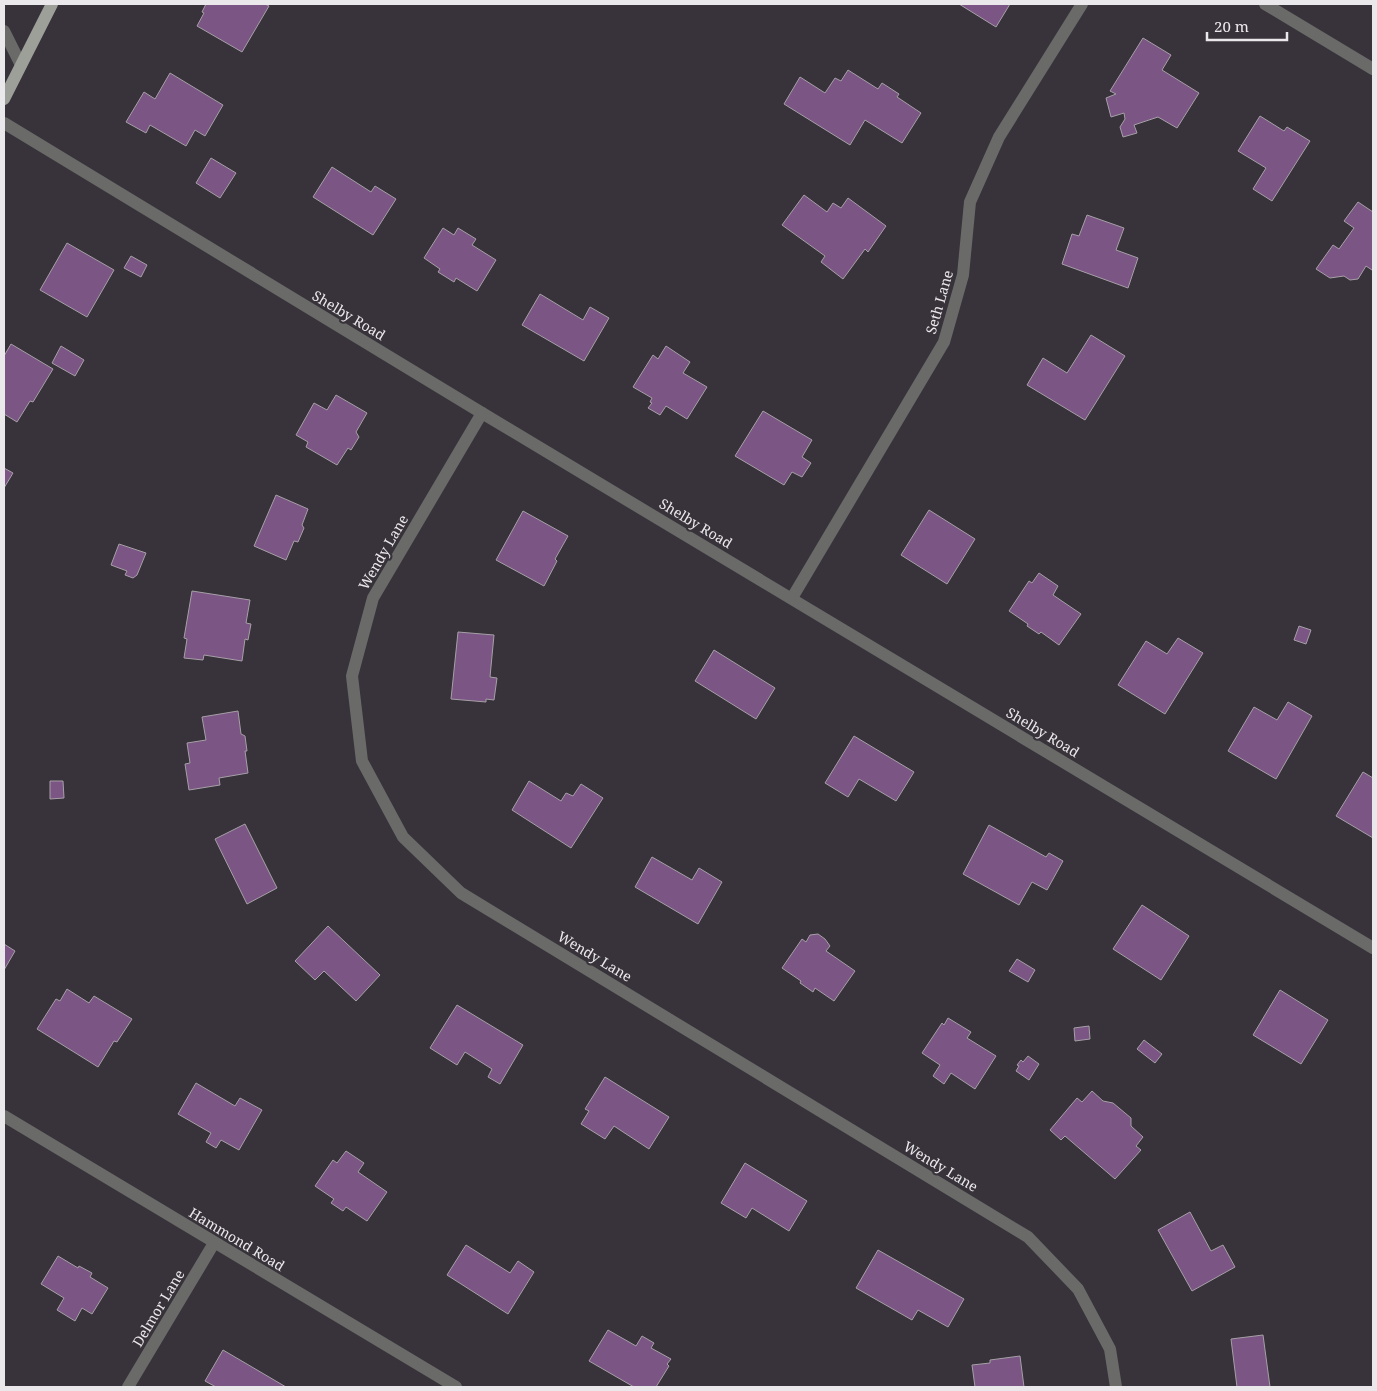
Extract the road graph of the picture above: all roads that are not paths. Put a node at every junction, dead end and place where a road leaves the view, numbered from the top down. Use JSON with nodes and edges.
{"nodes":[{"id":1,"x":52,"y":4,"type":"edge"},
{"id":2,"x":1082,"y":4,"type":"edge"},
{"id":3,"x":1265,"y":4,"type":"edge"},
{"id":4,"x":4,"y":31,"type":"edge"},
{"id":5,"x":21,"y":65,"type":"junction"},
{"id":6,"x":1373,"y":69,"type":"edge"},
{"id":7,"x":4,"y":98,"type":"edge"},
{"id":8,"x":4,"y":123,"type":"edge"},
{"id":9,"x":482,"y":413,"type":"junction"},
{"id":10,"x":792,"y":598,"type":"junction"},
{"id":11,"x":1373,"y":948,"type":"edge"},
{"id":12,"x":4,"y":1116,"type":"edge"},
{"id":13,"x":214,"y":1243,"type":"junction"},
{"id":14,"x":128,"y":1387,"type":"edge"},
{"id":15,"x":456,"y":1387,"type":"edge"},
{"id":16,"x":1116,"y":1387,"type":"edge"}],
"edges":[{"from":1,"to":5,"type":"main road"},
{"from":2,"to":10,"type":"street","name":"Seth Lane"},
{"from":3,"to":6,"type":"street"},
{"from":4,"to":5,"type":"street"},
{"from":5,"to":7,"type":"main road"},
{"from":8,"to":9,"type":"street","name":"Shelby Road"},
{"from":9,"to":10,"type":"street","name":"Shelby Road"},
{"from":9,"to":16,"type":"street","name":"Wendy Lane"},
{"from":10,"to":11,"type":"street","name":"Shelby Road"},
{"from":12,"to":13,"type":"street","name":"Hammond Road"},
{"from":13,"to":14,"type":"street","name":"Delmor Lane"},
{"from":13,"to":15,"type":"street","name":"Hammond Road"}]}
